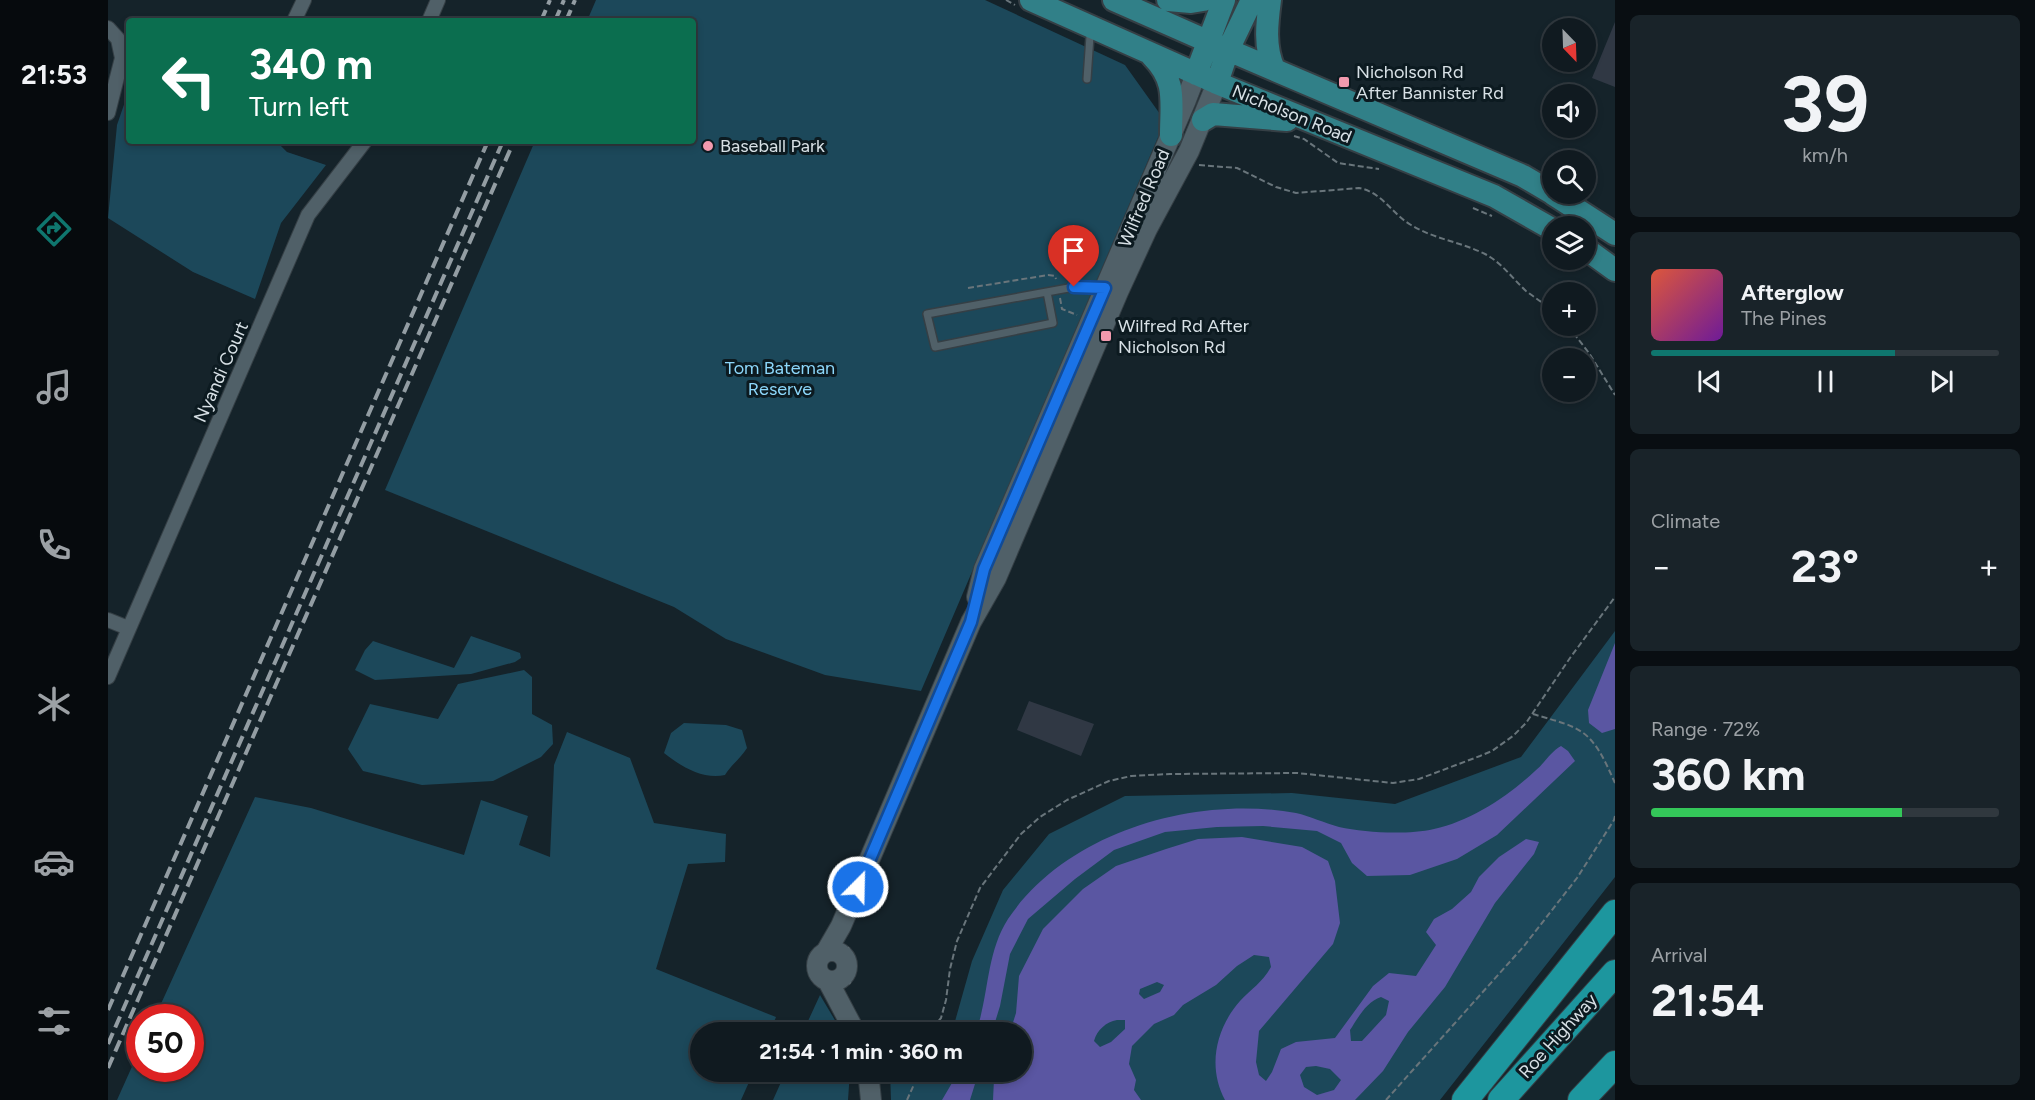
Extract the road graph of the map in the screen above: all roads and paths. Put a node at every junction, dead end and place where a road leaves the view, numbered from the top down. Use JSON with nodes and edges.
{"nodes":[{"id":1,"x":304,"y":0,"type":"edge"},
{"id":2,"x":438,"y":0,"type":"edge"},
{"id":3,"x":1031,"y":0,"type":"edge"},
{"id":4,"x":1168,"y":0,"type":"edge"},
{"id":5,"x":1203,"y":0,"type":"edge"},
{"id":6,"x":1224,"y":0,"type":"edge"},
{"id":7,"x":1252,"y":0,"type":"edge"},
{"id":8,"x":1270,"y":0,"type":"edge"},
{"id":9,"x":1127,"y":1,"type":"edge"},
{"id":10,"x":295,"y":18,"type":"edge"},
{"id":11,"x":430,"y":18,"type":"edge"},
{"id":12,"x":1086,"y":25,"type":"junction"},
{"id":13,"x":108,"y":28,"type":"edge"},
{"id":14,"x":1207,"y":41,"type":"junction"},
{"id":15,"x":1228,"y":50,"type":"junction"},
{"id":16,"x":1148,"y":52,"type":"junction"},
{"id":17,"x":1274,"y":69,"type":"junction"},
{"id":18,"x":1196,"y":74,"type":"junction"},
{"id":19,"x":1088,"y":79,"type":"dead end"},
{"id":20,"x":1216,"y":83,"type":"junction"},
{"id":21,"x":108,"y":113,"type":"edge"},
{"id":22,"x":1203,"y":120,"type":"junction"},
{"id":23,"x":1312,"y":122,"type":"junction"},
{"id":24,"x":1286,"y":134,"type":"dead end"},
{"id":25,"x":1171,"y":135,"type":"junction"},
{"id":26,"x":363,"y":144,"type":"edge"},
{"id":27,"x":1190,"y":162,"type":"dead end"},
{"id":28,"x":1382,"y":170,"type":"dead end"},
{"id":29,"x":1542,"y":187,"type":"edge"},
{"id":30,"x":1464,"y":204,"type":"dead end"},
{"id":31,"x":1572,"y":204,"type":"edge"},
{"id":32,"x":1494,"y":217,"type":"dead end"},
{"id":33,"x":1542,"y":223,"type":"edge"},
{"id":34,"x":1615,"y":234,"type":"edge"},
{"id":35,"x":1596,"y":256,"type":"edge"},
{"id":36,"x":1615,"y":270,"type":"edge"},
{"id":37,"x":1057,"y":282,"type":"dead end"},
{"id":38,"x":969,"y":288,"type":"dead end"},
{"id":39,"x":1112,"y":290,"type":"junction"},
{"id":40,"x":1047,"y":292,"type":"junction"},
{"id":41,"x":1059,"y":296,"type":"dead end"},
{"id":42,"x":1542,"y":303,"type":"edge"},
{"id":43,"x":1085,"y":319,"type":"dead end"},
{"id":44,"x":1576,"y":336,"type":"edge"},
{"id":45,"x":1615,"y":395,"type":"edge"},
{"id":46,"x":1615,"y":597,"type":"edge"},
{"id":47,"x":108,"y":620,"type":"edge"},
{"id":48,"x":128,"y":628,"type":"junction"},
{"id":49,"x":108,"y":677,"type":"edge"},
{"id":50,"x":1532,"y":714,"type":"junction"},
{"id":51,"x":1615,"y":783,"type":"edge"},
{"id":52,"x":1615,"y":816,"type":"edge"},
{"id":53,"x":1615,"y":913,"type":"edge"},
{"id":54,"x":1615,"y":973,"type":"edge"},
{"id":55,"x":850,"y":1022,"type":"edge"},
{"id":56,"x":937,"y":1022,"type":"edge"},
{"id":57,"x":1615,"y":1064,"type":"edge"},
{"id":58,"x":869,"y":1082,"type":"edge"},
{"id":59,"x":915,"y":1082,"type":"edge"},
{"id":60,"x":1615,"y":1085,"type":"edge"},
{"id":61,"x":871,"y":1100,"type":"edge"},
{"id":62,"x":907,"y":1100,"type":"edge"},
{"id":63,"x":1386,"y":1100,"type":"edge"},
{"id":64,"x":1465,"y":1100,"type":"edge"},
{"id":65,"x":1501,"y":1100,"type":"edge"},
{"id":66,"x":1581,"y":1100,"type":"edge"},
{"id":67,"x":1599,"y":1100,"type":"edge"}],
"edges":[{"from":1,"to":10,"type":"street"},
{"from":2,"to":11,"type":"street"},
{"from":3,"to":12,"type":"main road","name":"Nicholson Road"},
{"from":4,"to":5,"type":"main road"},
{"from":6,"to":14,"type":"main road"},
{"from":7,"to":15,"type":"main road"},
{"from":8,"to":17,"type":"main road"},
{"from":9,"to":14,"type":"main road","name":"Nicholson Road"},
{"from":12,"to":16,"type":"main road","name":"Nicholson Road"},
{"from":12,"to":19,"type":"lane"},
{"from":13,"to":21,"type":"street"},
{"from":14,"to":15,"type":"main road","name":"Nicholson Road"},
{"from":14,"to":18,"type":"main road"},
{"from":15,"to":17,"type":"main road","name":"Nicholson Road"},
{"from":15,"to":20,"type":"main road"},
{"from":16,"to":18,"type":"main road","name":"Nicholson Road"},
{"from":16,"to":25,"type":"main road"},
{"from":17,"to":29,"type":"main road","name":"Nicholson Road"},
{"from":18,"to":20,"type":"main road","name":"Nicholson Road"},
{"from":18,"to":25,"type":"main road","name":"Wilfred Road"},
{"from":20,"to":22,"type":"main road","name":"Wilfred Road"},
{"from":20,"to":23,"type":"main road","name":"Nicholson Road"},
{"from":22,"to":23,"type":"main road"},
{"from":22,"to":39,"type":"main road","name":"Wilfred Road"},
{"from":23,"to":33,"type":"main road","name":"Nicholson Road"},
{"from":24,"to":28,"type":"path"},
{"from":25,"to":39,"type":"main road","name":"Wilfred Road"},
{"from":26,"to":48,"type":"street","name":"Nyandi Court"},
{"from":27,"to":42,"type":"path"},
{"from":30,"to":32,"type":"path"},
{"from":31,"to":34,"type":"main road","name":"Nicholson Road"},
{"from":35,"to":36,"type":"main road"},
{"from":37,"to":38,"type":"path"},
{"from":39,"to":40,"type":"lane"},
{"from":39,"to":55,"type":"main road","name":"Wilfred Road"},
{"from":40,"to":40,"type":"lane"},
{"from":41,"to":43,"type":"path"},
{"from":44,"to":45,"type":"path"},
{"from":46,"to":50,"type":"path"},
{"from":47,"to":48,"type":"street"},
{"from":48,"to":49,"type":"street","name":"Nyandi Court"},
{"from":50,"to":51,"type":"path"},
{"from":50,"to":56,"type":"path"},
{"from":52,"to":63,"type":"path"},
{"from":53,"to":64,"type":"highway"},
{"from":54,"to":65,"type":"highway","name":"Roe Highway"},
{"from":57,"to":66,"type":"highway"},
{"from":58,"to":61,"type":"main road"},
{"from":59,"to":62,"type":"path"},
{"from":60,"to":67,"type":"highway"}]}
